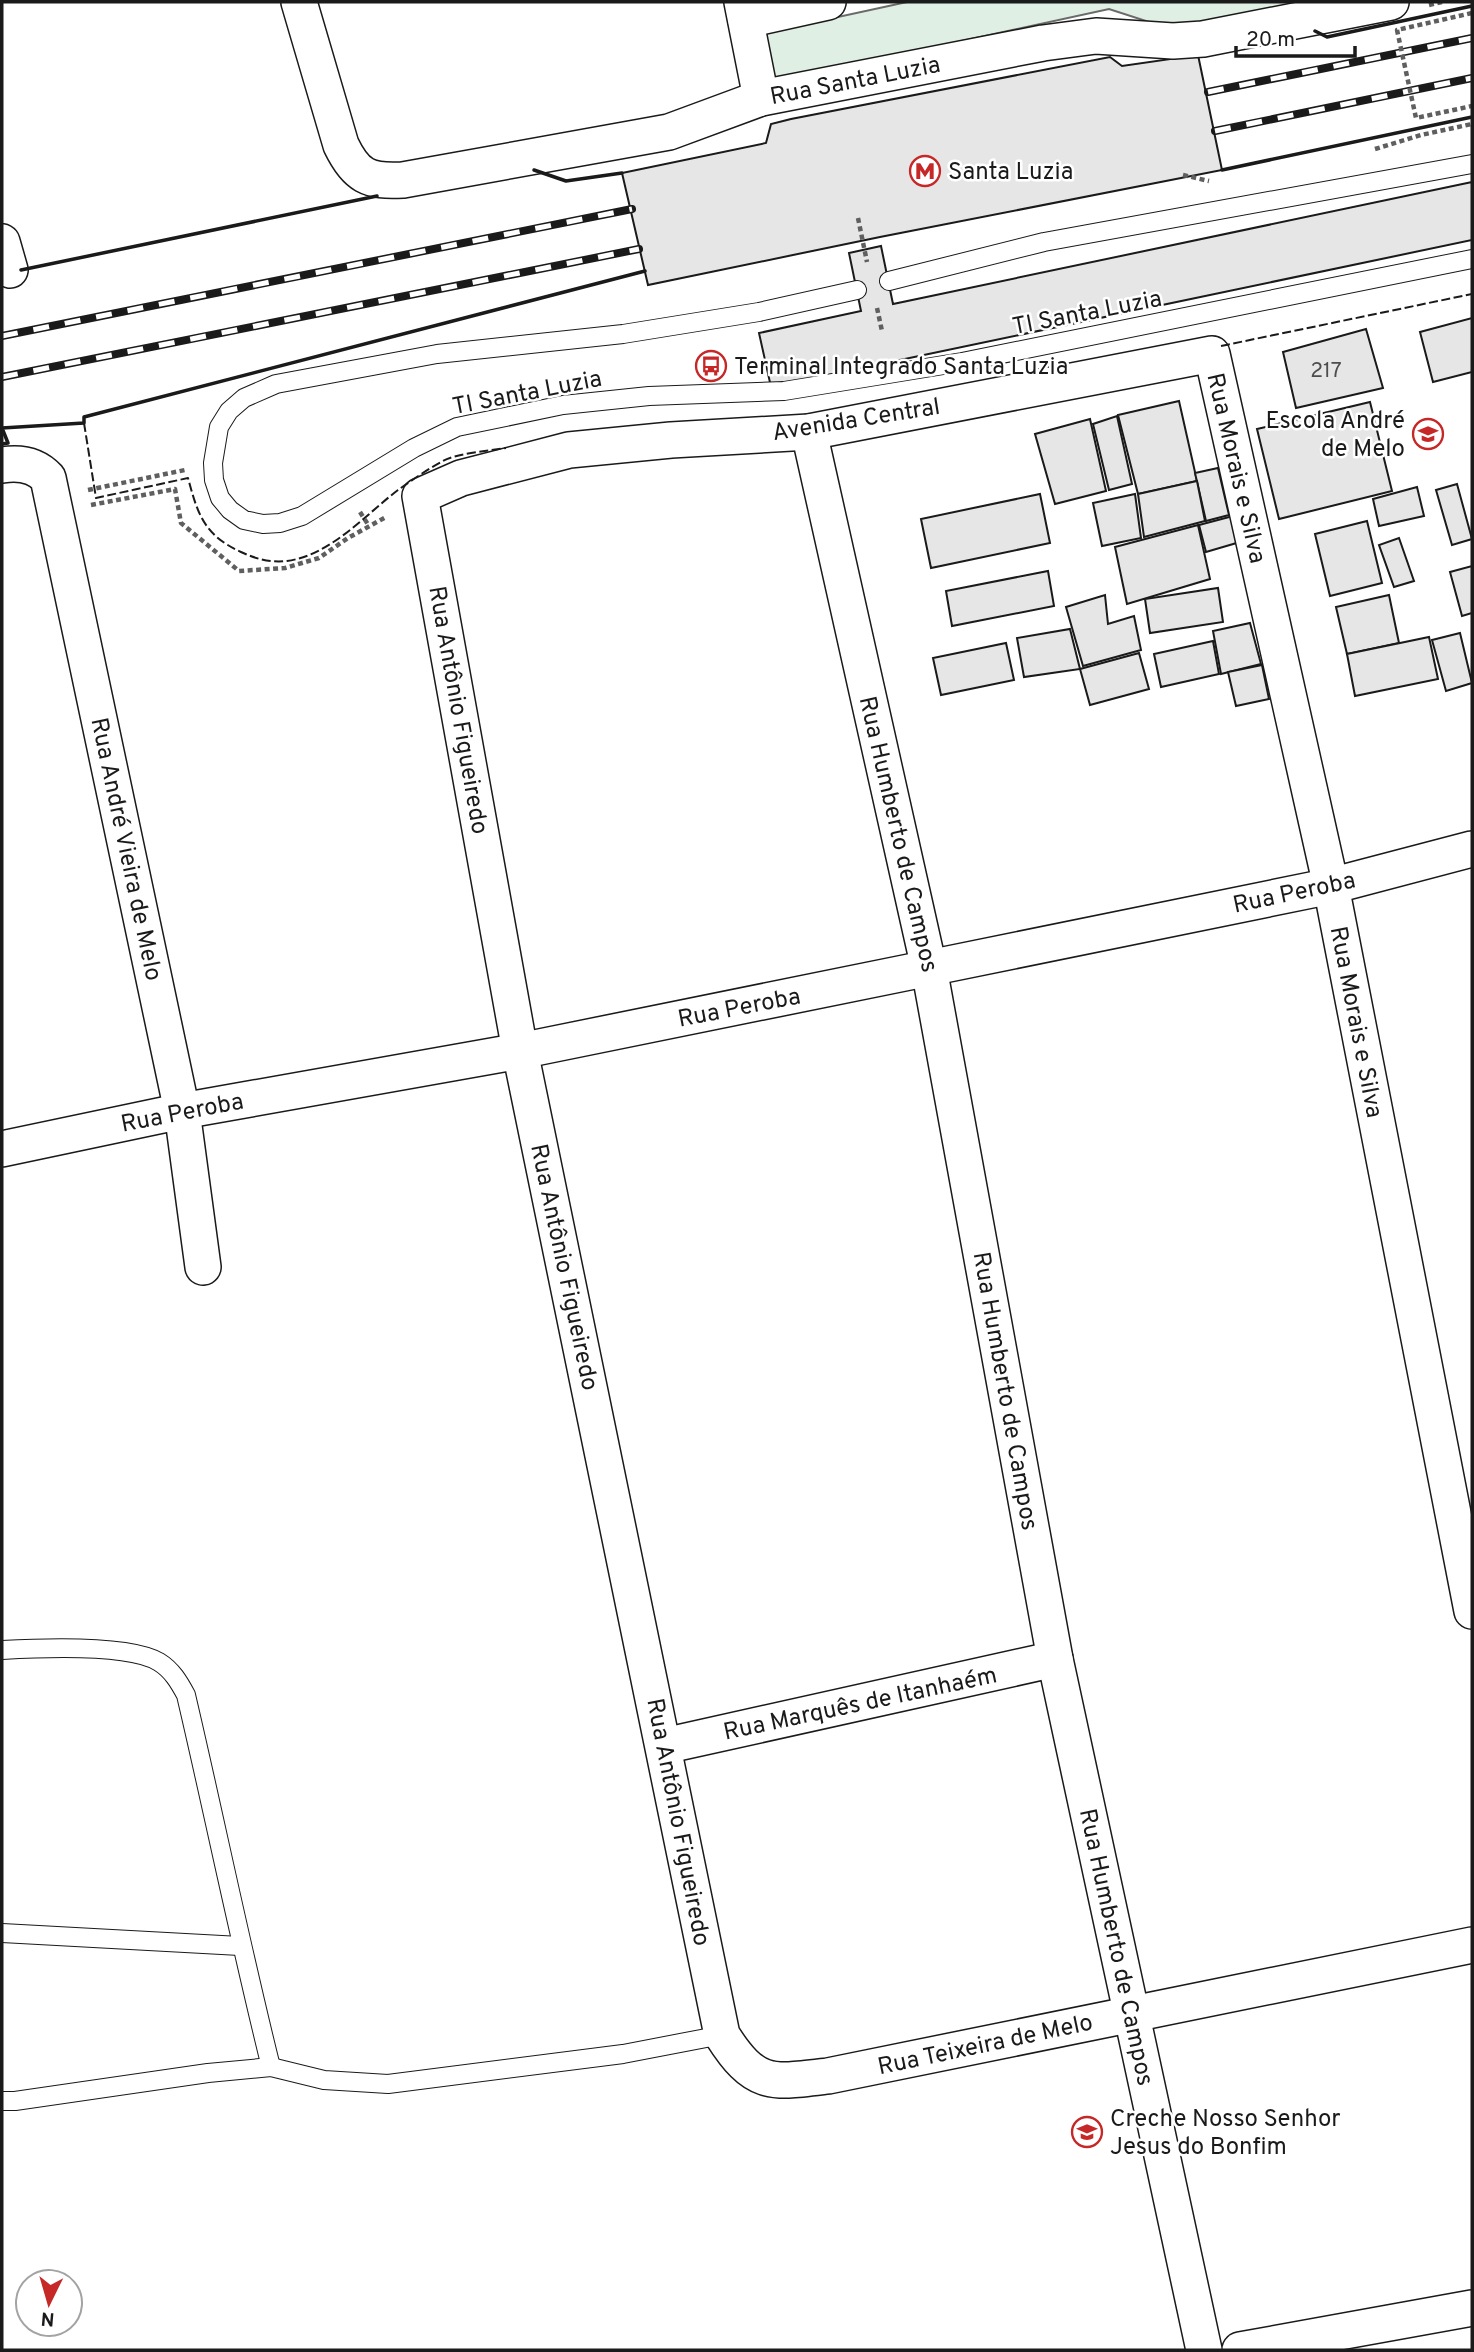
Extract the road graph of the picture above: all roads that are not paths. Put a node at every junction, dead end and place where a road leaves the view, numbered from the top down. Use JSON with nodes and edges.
{"nodes":[{"id":1,"x":299,"y":2,"type":"edge"},
{"id":2,"x":828,"y":2,"type":"edge"},
{"id":3,"x":1391,"y":2,"type":"edge"},
{"id":4,"x":744,"y":11,"type":"edge"},
{"id":5,"x":761,"y":98,"type":"junction"},
{"id":6,"x":1472,"y":164,"type":"edge"},
{"id":7,"x":1472,"y":259,"type":"edge"},
{"id":8,"x":889,"y":281,"type":"dead end"},
{"id":9,"x":857,"y":290,"type":"dead end"},
{"id":10,"x":1212,"y":354,"type":"joint"},
{"id":11,"x":809,"y":432,"type":"junction"},
{"id":12,"x":4,"y":465,"type":"edge"},
{"id":13,"x":421,"y":496,"type":"joint"},
{"id":14,"x":1472,"y":849,"type":"edge"},
{"id":15,"x":1331,"y":886,"type":"junction"},
{"id":16,"x":929,"y":968,"type":"junction"},
{"id":17,"x":520,"y":1051,"type":"junction"},
{"id":18,"x":182,"y":1111,"type":"junction"},
{"id":19,"x":2,"y":1149,"type":"edge"},
{"id":20,"x":203,"y":1266,"type":"dead end"},
{"id":21,"x":1472,"y":1611,"type":"edge"},
{"id":22,"x":2,"y":1650,"type":"edge"},
{"id":23,"x":1055,"y":1659,"type":"junction"},
{"id":24,"x":664,"y":1746,"type":"junction"},
{"id":25,"x":2,"y":1933,"type":"edge"},
{"id":26,"x":1472,"y":1945,"type":"edge"},
{"id":27,"x":240,"y":1946,"type":"junction"},
{"id":28,"x":1131,"y":2013,"type":"junction"},
{"id":29,"x":722,"y":2035,"type":"junction"},
{"id":30,"x":271,"y":2067,"type":"junction"},
{"id":31,"x":2,"y":2101,"type":"edge"},
{"id":32,"x":1472,"y":2308,"type":"edge"},
{"id":33,"x":1204,"y":2350,"type":"edge"},
{"id":34,"x":1240,"y":2350,"type":"edge"}],
"edges":[{"from":1,"to":5,"type":"street","name":"Rua Santa Luzia"},
{"from":2,"to":4,"type":"street"},
{"from":3,"to":5,"type":"street","name":"Rua Santa Luzia"},
{"from":4,"to":5,"type":"street"},
{"from":6,"to":8,"type":"lane"},
{"from":7,"to":9,"type":"lane","name":"TI Santa Luzia"},
{"from":10,"to":11,"type":"street","name":"Avenida Central"},
{"from":10,"to":15,"type":"street","name":"Rua Morais e Silva"},
{"from":11,"to":13,"type":"street","name":"Avenida Central"},
{"from":11,"to":16,"type":"street","name":"Rua Humberto de Campos"},
{"from":12,"to":18,"type":"street","name":"Rua André Vieira de Melo"},
{"from":13,"to":17,"type":"street","name":"Rua Antônio Figueiredo"},
{"from":14,"to":15,"type":"street","name":"Rua Peroba"},
{"from":15,"to":16,"type":"street","name":"Rua Peroba"},
{"from":15,"to":21,"type":"street","name":"Rua Morais e Silva"},
{"from":16,"to":17,"type":"street","name":"Rua Peroba"},
{"from":16,"to":23,"type":"street","name":"Rua Humberto de Campos"},
{"from":17,"to":18,"type":"street","name":"Rua Peroba"},
{"from":17,"to":24,"type":"street","name":"Rua Antônio Figueiredo"},
{"from":18,"to":19,"type":"street","name":"Rua Peroba"},
{"from":18,"to":20,"type":"street","name":"Rua André Vieira de Melo"},
{"from":22,"to":27,"type":"lane"},
{"from":23,"to":24,"type":"street","name":"Rua Marquês de Itanhaém"},
{"from":23,"to":28,"type":"street","name":"Rua Humberto de Campos"},
{"from":24,"to":29,"type":"street","name":"Rua Antônio Figueiredo"},
{"from":25,"to":27,"type":"lane"},
{"from":26,"to":28,"type":"street","name":"Rua Teixeira de Melo"},
{"from":27,"to":30,"type":"lane"},
{"from":28,"to":29,"type":"street","name":"Rua Teixeira de Melo"},
{"from":28,"to":33,"type":"street","name":"Rua Humberto de Campos"},
{"from":29,"to":30,"type":"lane"},
{"from":30,"to":31,"type":"lane"},
{"from":32,"to":34,"type":"street"}]}
